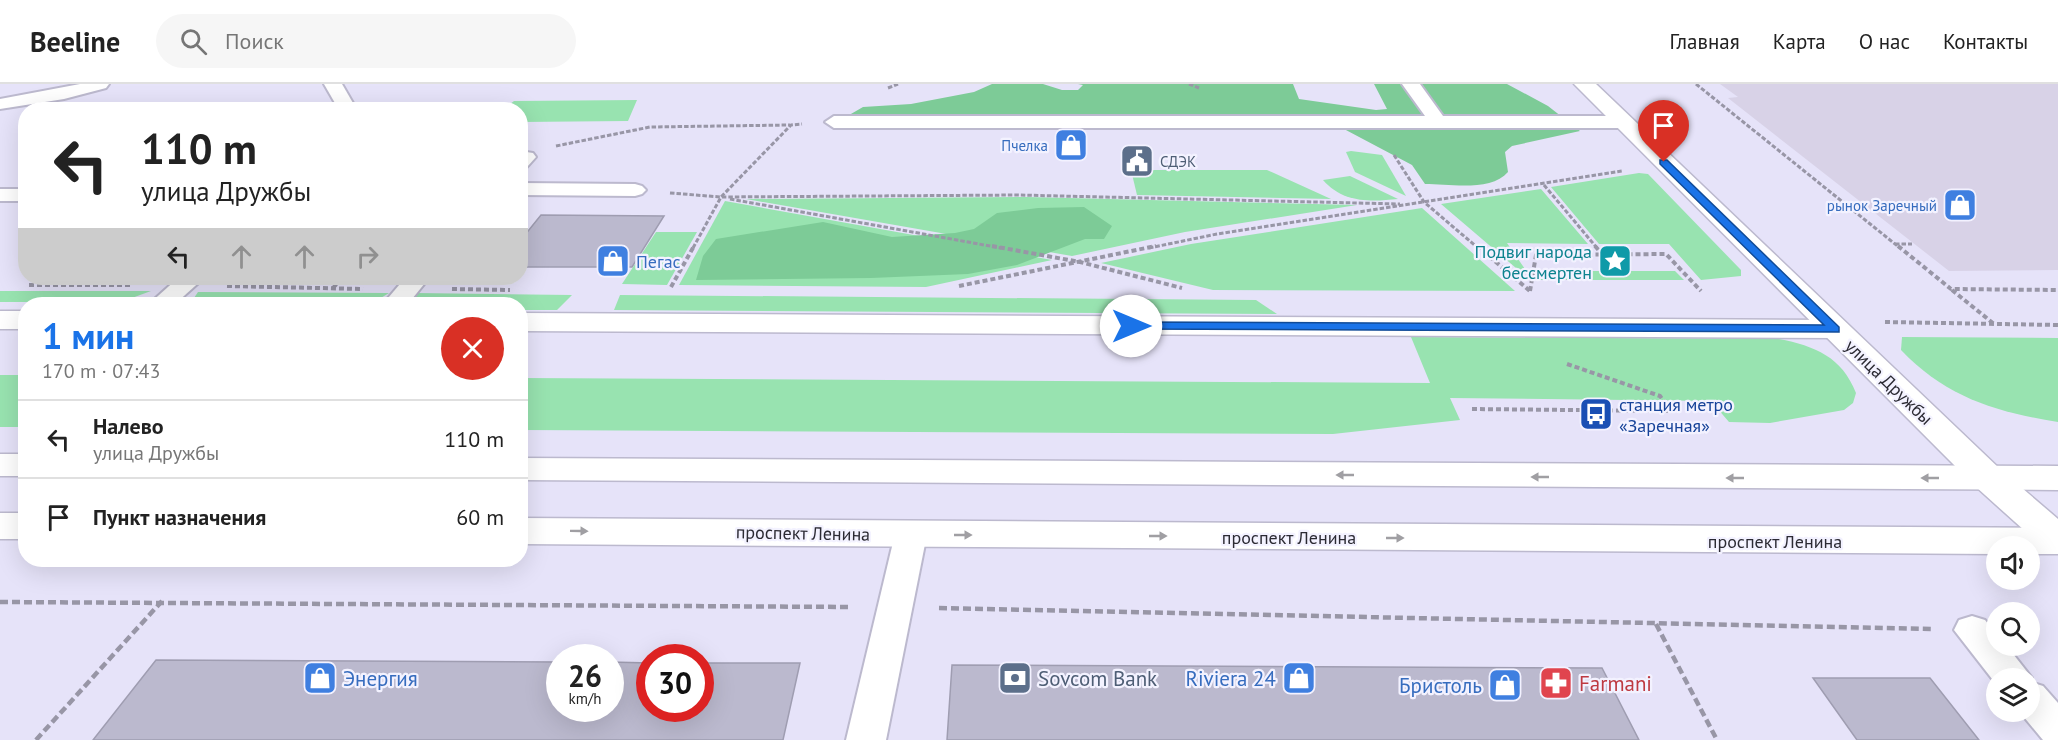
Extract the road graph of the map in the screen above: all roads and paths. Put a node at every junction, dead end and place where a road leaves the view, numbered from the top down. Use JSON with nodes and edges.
{"nodes":[{"id":1,"x":100,"y":84,"type":"edge"},
{"id":2,"x":333,"y":84,"type":"edge"},
{"id":3,"x":1411,"y":84,"type":"edge"},
{"id":4,"x":1584,"y":84,"type":"edge"},
{"id":5,"x":1696,"y":84,"type":"edge"},
{"id":6,"x":343,"y":102,"type":"edge"},
{"id":7,"x":0,"y":105,"type":"edge"},
{"id":8,"x":834,"y":122,"type":"joint"},
{"id":9,"x":1438,"y":122,"type":"junction"},
{"id":10,"x":1623,"y":122,"type":"junction"},
{"id":11,"x":1374,"y":123,"type":"junction"},
{"id":12,"x":791,"y":125,"type":"junction"},
{"id":13,"x":528,"y":154,"type":"edge"},
{"id":14,"x":1620,"y":171,"type":"dead end"},
{"id":15,"x":1543,"y":184,"type":"junction"},
{"id":16,"x":528,"y":189,"type":"edge"},
{"id":17,"x":635,"y":190,"type":"joint"},
{"id":18,"x":0,"y":195,"type":"edge"},
{"id":19,"x":18,"y":195,"type":"edge"},
{"id":20,"x":721,"y":197,"type":"junction"},
{"id":21,"x":1424,"y":202,"type":"junction"},
{"id":22,"x":1410,"y":204,"type":"junction"},
{"id":23,"x":1893,"y":244,"type":"junction"},
{"id":24,"x":1912,"y":244,"type":"dead end"},
{"id":25,"x":1602,"y":254,"type":"junction"},
{"id":26,"x":1080,"y":262,"type":"junction"},
{"id":27,"x":184,"y":285,"type":"edge"},
{"id":28,"x":336,"y":285,"type":"edge"},
{"id":29,"x":411,"y":285,"type":"edge"},
{"id":30,"x":333,"y":288,"type":"dead end"},
{"id":31,"x":948,"y":288,"type":"dead end"},
{"id":32,"x":1951,"y":289,"type":"junction"},
{"id":33,"x":2058,"y":290,"type":"edge"},
{"id":34,"x":669,"y":291,"type":"dead end"},
{"id":35,"x":1191,"y":291,"type":"dead end"},
{"id":36,"x":1701,"y":291,"type":"dead end"},
{"id":37,"x":169,"y":297,"type":"edge"},
{"id":38,"x":401,"y":297,"type":"edge"},
{"id":39,"x":1876,"y":315,"type":"dead end"},
{"id":40,"x":0,"y":320,"type":"edge"},
{"id":41,"x":18,"y":320,"type":"edge"},
{"id":42,"x":528,"y":322,"type":"edge"},
{"id":43,"x":1994,"y":324,"type":"junction"},
{"id":44,"x":2058,"y":325,"type":"edge"},
{"id":45,"x":1835,"y":329,"type":"junction"},
{"id":46,"x":1472,"y":409,"type":"dead end"},
{"id":47,"x":1671,"y":411,"type":"dead end"},
{"id":48,"x":0,"y":465,"type":"edge"},
{"id":49,"x":18,"y":465,"type":"edge"},
{"id":50,"x":528,"y":469,"type":"edge"},
{"id":51,"x":1988,"y":478,"type":"junction"},
{"id":52,"x":2058,"y":478,"type":"edge"},
{"id":53,"x":0,"y":526,"type":"edge"},
{"id":54,"x":18,"y":526,"type":"edge"},
{"id":55,"x":528,"y":531,"type":"edge"},
{"id":56,"x":911,"y":534,"type":"junction"},
{"id":57,"x":2058,"y":541,"type":"edge"},
{"id":58,"x":163,"y":601,"type":"junction"},
{"id":59,"x":0,"y":602,"type":"edge"},
{"id":60,"x":893,"y":607,"type":"junction"},
{"id":61,"x":1656,"y":624,"type":"junction"},
{"id":62,"x":1972,"y":630,"type":"joint"},
{"id":63,"x":2004,"y":668,"type":"edge"},
{"id":64,"x":2040,"y":709,"type":"edge"},
{"id":65,"x":2058,"y":730,"type":"edge"},
{"id":66,"x":36,"y":740,"type":"edge"},
{"id":67,"x":866,"y":740,"type":"edge"},
{"id":68,"x":1717,"y":740,"type":"edge"}],
"edges":[{"from":1,"to":7,"type":"lane"},
{"from":2,"to":6,"type":"lane"},
{"from":3,"to":9,"type":"lane"},
{"from":4,"to":10,"type":"main road","name":"улица Дружбы"},
{"from":5,"to":23,"type":"path"},
{"from":8,"to":11,"type":"lane"},
{"from":8,"to":12,"type":"path"},
{"from":9,"to":10,"type":"lane"},
{"from":9,"to":11,"type":"lane"},
{"from":10,"to":45,"type":"main road","name":"улица Дружбы"},
{"from":11,"to":21,"type":"path"},
{"from":12,"to":13,"type":"path"},
{"from":12,"to":20,"type":"path"},
{"from":14,"to":15,"type":"path"},
{"from":15,"to":21,"type":"path"},
{"from":15,"to":25,"type":"path"},
{"from":16,"to":17,"type":"lane"},
{"from":17,"to":20,"type":"path"},
{"from":18,"to":19,"type":"lane"},
{"from":20,"to":22,"type":"path"},
{"from":20,"to":26,"type":"path"},
{"from":20,"to":34,"type":"path"},
{"from":21,"to":22,"type":"path"},
{"from":21,"to":25,"type":"path"},
{"from":22,"to":26,"type":"path"},
{"from":23,"to":24,"type":"path"},
{"from":23,"to":32,"type":"path"},
{"from":25,"to":36,"type":"path"},
{"from":26,"to":31,"type":"path"},
{"from":26,"to":35,"type":"path"},
{"from":27,"to":37,"type":"lane"},
{"from":28,"to":30,"type":"path"},
{"from":29,"to":38,"type":"lane"},
{"from":32,"to":33,"type":"path"},
{"from":32,"to":43,"type":"path"},
{"from":39,"to":43,"type":"path"},
{"from":40,"to":41,"type":"main road"},
{"from":42,"to":45,"type":"main road"},
{"from":43,"to":44,"type":"path"},
{"from":45,"to":51,"type":"main road","name":"улица Дружбы"},
{"from":46,"to":47,"type":"path"},
{"from":48,"to":49,"type":"main road"},
{"from":51,"to":50,"type":"main road","one_way":true},
{"from":51,"to":52,"type":"main road"},
{"from":51,"to":57,"type":"main road","name":"улица Дружбы"},
{"from":53,"to":54,"type":"main road"},
{"from":55,"to":56,"type":"main road","name":"проспект Ленина","one_way":true},
{"from":56,"to":57,"type":"main road","name":"проспект Ленина","one_way":true},
{"from":56,"to":60,"type":"lane"},
{"from":58,"to":59,"type":"path"},
{"from":58,"to":60,"type":"path"},
{"from":58,"to":66,"type":"path"},
{"from":60,"to":61,"type":"path"},
{"from":60,"to":67,"type":"lane"},
{"from":61,"to":62,"type":"path"},
{"from":61,"to":68,"type":"path"},
{"from":62,"to":63,"type":"lane"},
{"from":64,"to":65,"type":"lane"}]}
